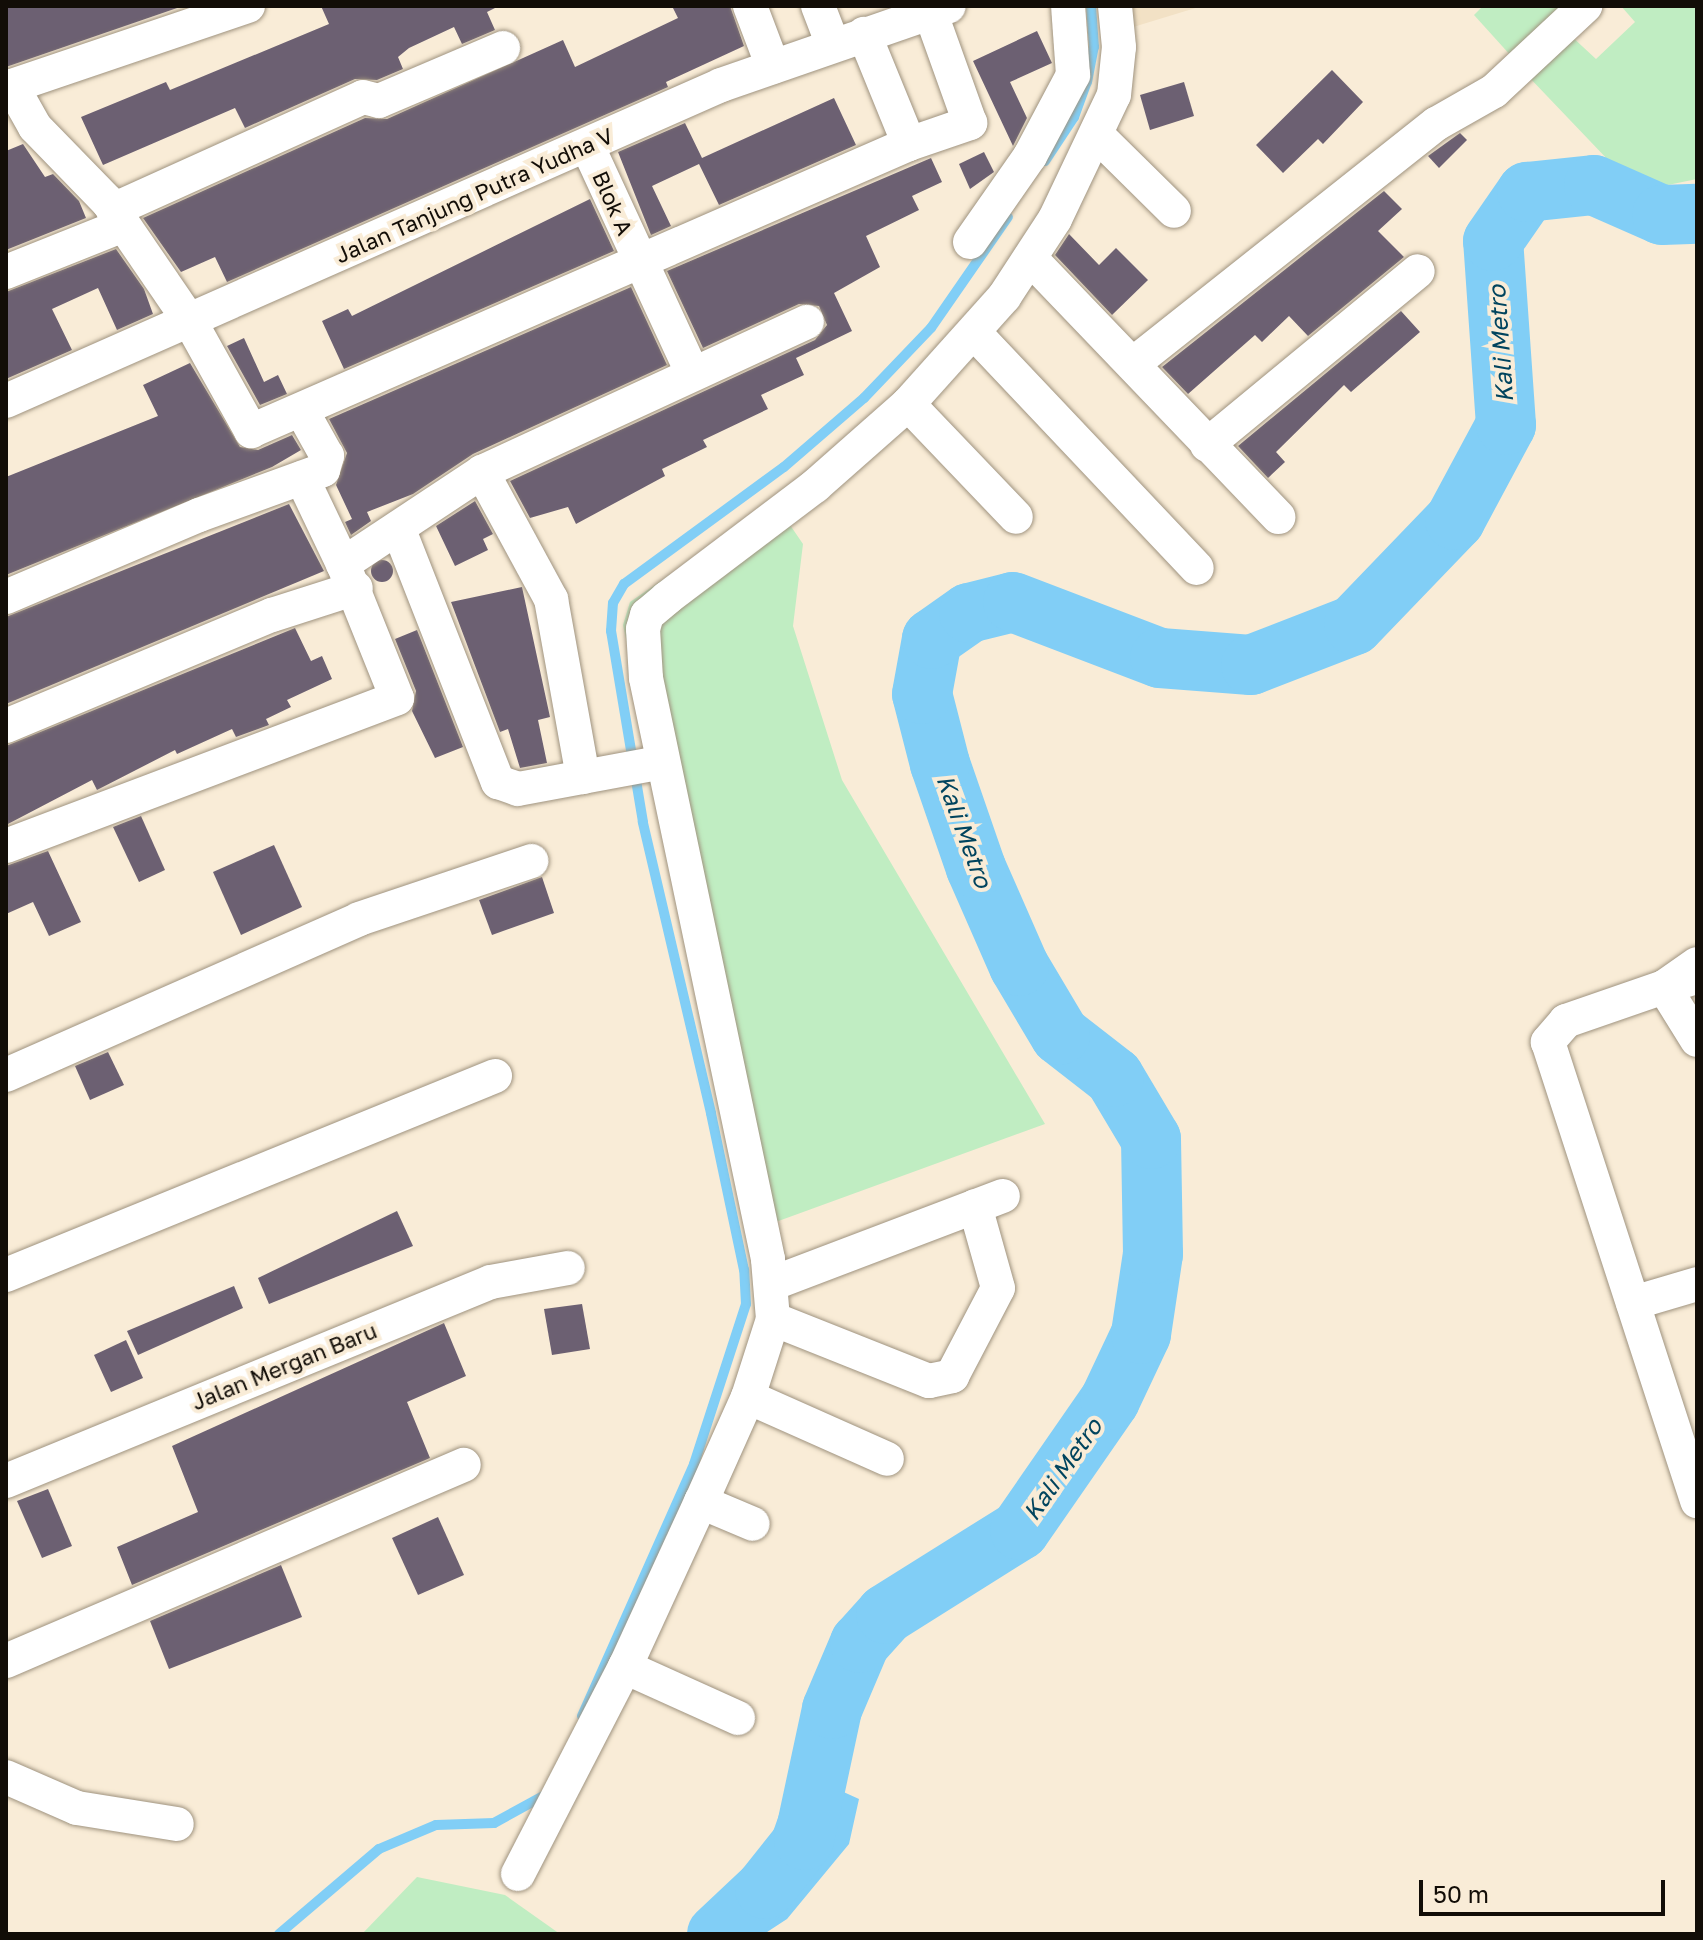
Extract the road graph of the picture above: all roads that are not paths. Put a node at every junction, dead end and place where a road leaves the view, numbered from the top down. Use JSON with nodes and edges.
{"nodes":[{"id":1,"x":248,"y":6,"type":"edge"},
{"id":2,"x":750,"y":6,"type":"edge"},
{"id":3,"x":818,"y":6,"type":"edge"},
{"id":4,"x":1068,"y":6,"type":"edge"},
{"id":5,"x":1115,"y":6,"type":"edge"},
{"id":6,"x":1585,"y":6,"type":"edge"},
{"id":7,"x":936,"y":8,"type":"edge"},
{"id":8,"x":849,"y":40,"type":"junction"},
{"id":9,"x":503,"y":48,"type":"dead end"},
{"id":10,"x":773,"y":67,"type":"junction"},
{"id":11,"x":9,"y":80,"type":"edge"},
{"id":12,"x":20,"y":132,"type":"edge"},
{"id":13,"x":1097,"y":135,"type":"junction"},
{"id":14,"x":909,"y":144,"type":"junction"},
{"id":15,"x":587,"y":145,"type":"junction"},
{"id":16,"x":1174,"y":211,"type":"dead end"},
{"id":17,"x":117,"y":218,"type":"junction"},
{"id":18,"x":970,"y":242,"type":"dead end"},
{"id":19,"x":639,"y":262,"type":"junction"},
{"id":20,"x":1038,"y":267,"type":"junction"},
{"id":21,"x":1418,"y":271,"type":"dead end"},
{"id":22,"x":6,"y":272,"type":"edge"},
{"id":23,"x":807,"y":322,"type":"dead end"},
{"id":24,"x":191,"y":323,"type":"junction"},
{"id":25,"x":983,"y":342,"type":"junction"},
{"id":26,"x":1133,"y":364,"type":"junction"},
{"id":27,"x":693,"y":374,"type":"junction"},
{"id":28,"x":6,"y":401,"type":"edge"},
{"id":29,"x":912,"y":408,"type":"junction"},
{"id":30,"x":302,"y":411,"type":"junction"},
{"id":31,"x":1207,"y":445,"type":"junction"},
{"id":32,"x":482,"y":472,"type":"junction"},
{"id":33,"x":302,"y":478,"type":"junction"},
{"id":34,"x":1016,"y":517,"type":"dead end"},
{"id":35,"x":1278,"y":517,"type":"dead end"},
{"id":36,"x":399,"y":530,"type":"junction"},
{"id":37,"x":1197,"y":568,"type":"dead end"},
{"id":38,"x":349,"y":576,"type":"junction"},
{"id":39,"x":6,"y":597,"type":"edge"},
{"id":40,"x":6,"y":726,"type":"edge"},
{"id":41,"x":644,"y":766,"type":"junction"},
{"id":42,"x":583,"y":777,"type":"junction"},
{"id":43,"x":6,"y":846,"type":"edge"},
{"id":44,"x":531,"y":861,"type":"dead end"},
{"id":45,"x":1697,"y":964,"type":"edge"},
{"id":46,"x":1697,"y":977,"type":"edge"},
{"id":47,"x":1664,"y":987,"type":"junction"},
{"id":48,"x":1697,"y":1040,"type":"edge"},
{"id":49,"x":6,"y":1075,"type":"edge"},
{"id":50,"x":495,"y":1076,"type":"dead end"},
{"id":51,"x":568,"y":1268,"type":"dead end"},
{"id":52,"x":6,"y":1275,"type":"edge"},
{"id":53,"x":771,"y":1284,"type":"junction"},
{"id":54,"x":1697,"y":1284,"type":"edge"},
{"id":55,"x":1633,"y":1303,"type":"junction"},
{"id":56,"x":773,"y":1319,"type":"junction"},
{"id":57,"x":748,"y":1397,"type":"junction"},
{"id":58,"x":887,"y":1459,"type":"dead end"},
{"id":59,"x":464,"y":1465,"type":"dead end"},
{"id":60,"x":6,"y":1481,"type":"edge"},
{"id":61,"x":1697,"y":1501,"type":"edge"},
{"id":62,"x":701,"y":1502,"type":"junction"},
{"id":63,"x":753,"y":1524,"type":"dead end"},
{"id":64,"x":6,"y":1661,"type":"edge"},
{"id":65,"x":625,"y":1667,"type":"junction"},
{"id":66,"x":738,"y":1718,"type":"dead end"},
{"id":67,"x":6,"y":1777,"type":"edge"},
{"id":68,"x":177,"y":1824,"type":"dead end"},
{"id":69,"x":518,"y":1874,"type":"dead end"}],
"edges":[{"from":1,"to":11,"type":"street"},
{"from":2,"to":10,"type":"street"},
{"from":3,"to":8,"type":"street"},
{"from":4,"to":18,"type":"street"},
{"from":5,"to":13,"type":"street"},
{"from":6,"to":26,"type":"street"},
{"from":7,"to":8,"type":"street","name":"Jalan Tanjung Putra Yudha V"},
{"from":7,"to":14,"type":"street"},
{"from":8,"to":10,"type":"street","name":"Jalan Tanjung Putra Yudha V"},
{"from":8,"to":14,"type":"street"},
{"from":9,"to":17,"type":"street"},
{"from":10,"to":15,"type":"street","name":"Jalan Tanjung Putra Yudha V"},
{"from":11,"to":12,"type":"street"},
{"from":12,"to":17,"type":"street"},
{"from":13,"to":16,"type":"street"},
{"from":13,"to":20,"type":"street"},
{"from":14,"to":19,"type":"street"},
{"from":15,"to":19,"type":"street","name":"Blok A"},
{"from":15,"to":24,"type":"street","name":"Jalan Tanjung Putra Yudha V"},
{"from":17,"to":22,"type":"street"},
{"from":17,"to":24,"type":"street"},
{"from":19,"to":27,"type":"street","name":"Blok A"},
{"from":19,"to":30,"type":"street"},
{"from":20,"to":25,"type":"street"},
{"from":20,"to":26,"type":"street"},
{"from":20,"to":29,"type":"street"},
{"from":21,"to":31,"type":"street"},
{"from":23,"to":27,"type":"street"},
{"from":24,"to":28,"type":"street","name":"Jalan Tanjung Putra Yudha V"},
{"from":24,"to":30,"type":"street"},
{"from":25,"to":29,"type":"street"},
{"from":25,"to":37,"type":"street"},
{"from":26,"to":31,"type":"street"},
{"from":27,"to":32,"type":"street"},
{"from":29,"to":34,"type":"street"},
{"from":29,"to":41,"type":"street"},
{"from":30,"to":33,"type":"street"},
{"from":31,"to":35,"type":"street"},
{"from":32,"to":36,"type":"street"},
{"from":32,"to":42,"type":"street"},
{"from":33,"to":38,"type":"street"},
{"from":33,"to":39,"type":"street"},
{"from":36,"to":38,"type":"street"},
{"from":36,"to":42,"type":"street"},
{"from":38,"to":40,"type":"street"},
{"from":38,"to":43,"type":"street"},
{"from":41,"to":42,"type":"street"},
{"from":41,"to":53,"type":"street"},
{"from":44,"to":49,"type":"street"},
{"from":45,"to":47,"type":"street"},
{"from":46,"to":47,"type":"street"},
{"from":47,"to":48,"type":"street"},
{"from":47,"to":55,"type":"street"},
{"from":50,"to":52,"type":"street"},
{"from":51,"to":60,"type":"street","name":"Jalan Mergan Baru"},
{"from":53,"to":56,"type":"street"},
{"from":53,"to":56,"type":"street"},
{"from":54,"to":55,"type":"street"},
{"from":55,"to":61,"type":"street"},
{"from":56,"to":57,"type":"street"},
{"from":57,"to":58,"type":"street"},
{"from":57,"to":62,"type":"street"},
{"from":59,"to":64,"type":"street"},
{"from":62,"to":63,"type":"street"},
{"from":62,"to":65,"type":"street"},
{"from":65,"to":66,"type":"street"},
{"from":65,"to":69,"type":"street"},
{"from":67,"to":68,"type":"street"}]}
